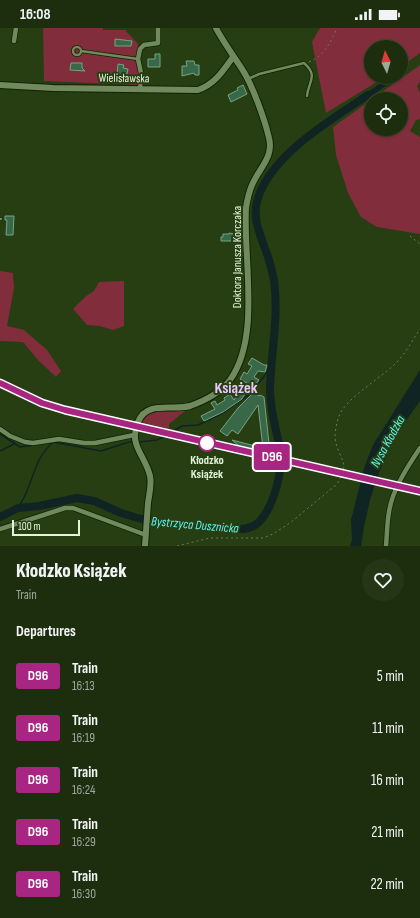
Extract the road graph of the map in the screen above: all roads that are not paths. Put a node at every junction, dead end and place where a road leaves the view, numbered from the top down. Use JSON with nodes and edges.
{"nodes":[{"id":1,"x":16,"y":28,"type":"edge"},
{"id":2,"x":158,"y":28,"type":"edge"},
{"id":3,"x":216,"y":28,"type":"edge"},
{"id":4,"x":14,"y":41,"type":"dead end"},
{"id":5,"x":81,"y":52,"type":"dead end"},
{"id":6,"x":233,"y":57,"type":"junction"},
{"id":7,"x":138,"y":59,"type":"junction"},
{"id":8,"x":248,"y":78,"type":"junction"},
{"id":9,"x":0,"y":85,"type":"edge"},
{"id":10,"x":140,"y":88,"type":"junction"},
{"id":11,"x":307,"y":96,"type":"dead end"},
{"id":12,"x":0,"y":429,"type":"edge"},
{"id":13,"x":134,"y":435,"type":"junction"},
{"id":14,"x":420,"y":448,"type":"edge"},
{"id":15,"x":0,"y":529,"type":"edge"},
{"id":16,"x":146,"y":536,"type":"junction"},
{"id":17,"x":145,"y":546,"type":"edge"},
{"id":18,"x":386,"y":546,"type":"edge"}],
"edges":[{"from":1,"to":4,"type":"street"},
{"from":2,"to":7,"type":"street"},
{"from":3,"to":6,"type":"street","name":"Doktora Janusza Korczaka"},
{"from":5,"to":7,"type":"lane"},
{"from":6,"to":8,"type":"street","name":"Doktora Janusza Korczaka"},
{"from":6,"to":10,"type":"street","name":"Wielisławska"},
{"from":7,"to":10,"type":"street"},
{"from":8,"to":11,"type":"lane"},
{"from":8,"to":13,"type":"street","name":"Doktora Janusza Korczaka"},
{"from":9,"to":10,"type":"street","name":"Wielisławska"},
{"from":12,"to":13,"type":"street"},
{"from":13,"to":16,"type":"street"},
{"from":14,"to":18,"type":"street"},
{"from":15,"to":16,"type":"street"},
{"from":16,"to":17,"type":"street"}]}
